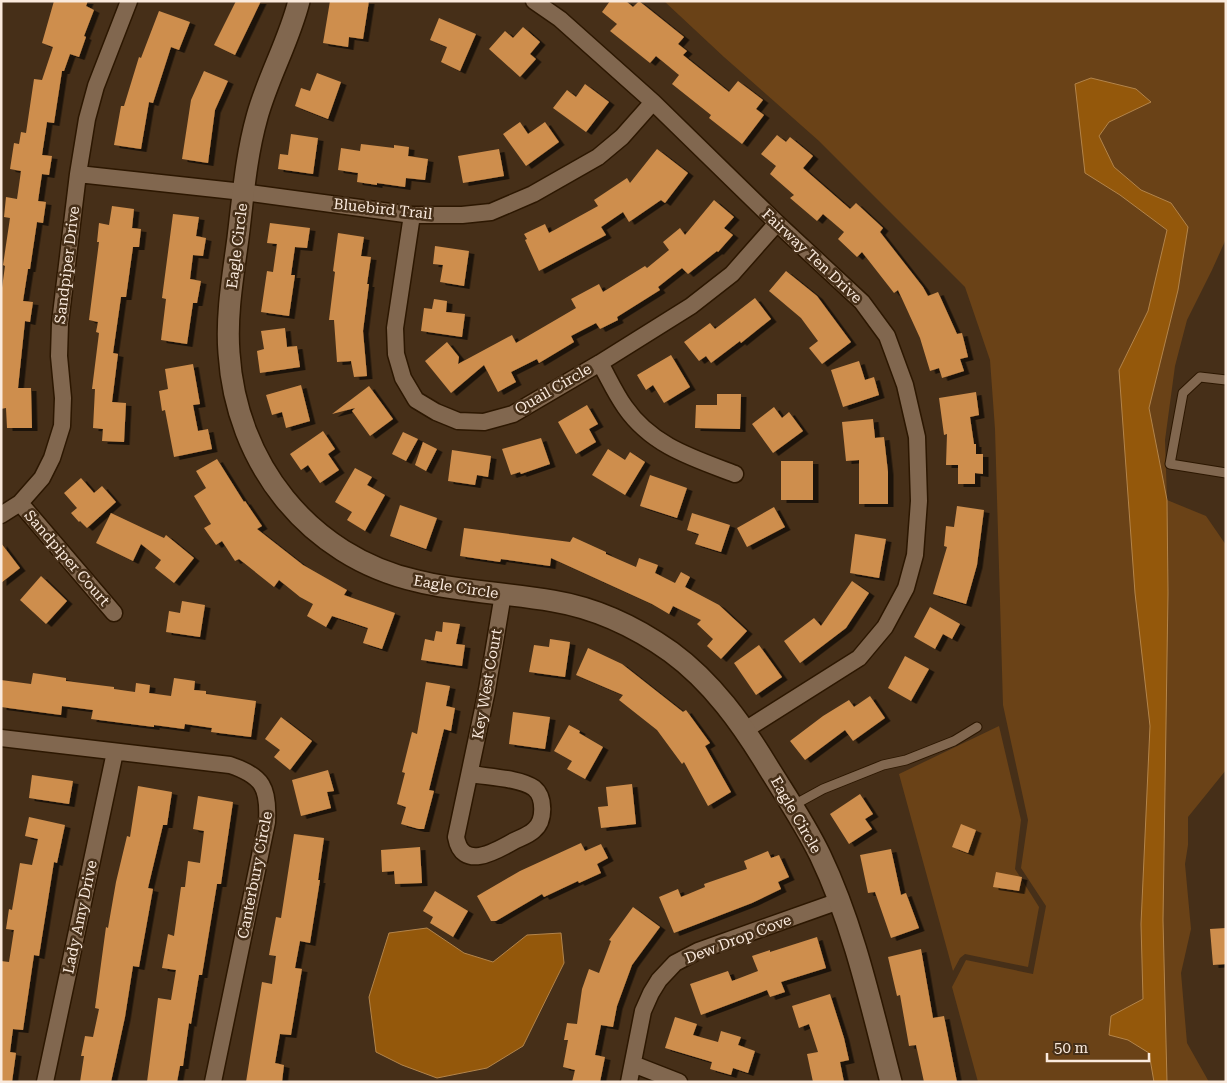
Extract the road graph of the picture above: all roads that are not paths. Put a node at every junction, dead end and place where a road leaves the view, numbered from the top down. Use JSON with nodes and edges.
{"nodes":[{"id":1,"x":129,"y":1,"type":"edge"},
{"id":2,"x":299,"y":1,"type":"edge"},
{"id":3,"x":534,"y":1,"type":"edge"},
{"id":4,"x":653,"y":102,"type":"junction"},
{"id":5,"x":78,"y":174,"type":"junction"},
{"id":6,"x":243,"y":192,"type":"junction"},
{"id":7,"x":412,"y":215,"type":"junction"},
{"id":8,"x":777,"y":223,"type":"junction"},
{"id":9,"x":600,"y":363,"type":"junction"},
{"id":10,"x":1225,"y":382,"type":"edge"},
{"id":11,"x":1226,"y":473,"type":"edge"},
{"id":12,"x":735,"y":474,"type":"dead end"},
{"id":13,"x":20,"y":503,"type":"junction"},
{"id":14,"x":1,"y":515,"type":"edge"},
{"id":15,"x":503,"y":594,"type":"junction"},
{"id":16,"x":114,"y":613,"type":"dead end"},
{"id":17,"x":977,"y":727,"type":"dead end"},
{"id":18,"x":745,"y":730,"type":"junction"},
{"id":19,"x":1,"y":738,"type":"edge"},
{"id":20,"x":115,"y":752,"type":"junction"},
{"id":21,"x":471,"y":774,"type":"junction"},
{"id":22,"x":792,"y":806,"type":"junction"},
{"id":23,"x":839,"y":901,"type":"junction"},
{"id":24,"x":633,"y":1064,"type":"junction"},
{"id":25,"x":44,"y":1082,"type":"edge"},
{"id":26,"x":213,"y":1082,"type":"edge"},
{"id":27,"x":629,"y":1082,"type":"edge"},
{"id":28,"x":679,"y":1082,"type":"edge"},
{"id":29,"x":891,"y":1082,"type":"edge"}],
"edges":[{"from":1,"to":5,"type":"street","name":"Sandpiper Drive"},
{"from":2,"to":6,"type":"street","name":"Eagle Circle"},
{"from":3,"to":4,"type":"street","name":"Fairway Ten Drive"},
{"from":4,"to":7,"type":"street","name":"Bluebird Trail"},
{"from":4,"to":8,"type":"street","name":"Fairway Ten Drive"},
{"from":5,"to":6,"type":"street","name":"Bluebird Trail"},
{"from":5,"to":13,"type":"street","name":"Sandpiper Drive"},
{"from":6,"to":7,"type":"street","name":"Bluebird Trail"},
{"from":6,"to":15,"type":"street","name":"Eagle Circle"},
{"from":7,"to":9,"type":"street","name":"Quail Circle"},
{"from":8,"to":9,"type":"street","name":"Quail Circle"},
{"from":8,"to":18,"type":"street","name":"Fairway Ten Drive"},
{"from":9,"to":12,"type":"street"},
{"from":10,"to":11,"type":"lane"},
{"from":13,"to":14,"type":"street","name":"Sandpiper Drive"},
{"from":13,"to":16,"type":"street","name":"Sandpiper Court"},
{"from":15,"to":18,"type":"street","name":"Eagle Circle"},
{"from":15,"to":21,"type":"street","name":"Key West Court"},
{"from":17,"to":22,"type":"lane"},
{"from":18,"to":22,"type":"street","name":"Eagle Circle"},
{"from":19,"to":20,"type":"street","name":"Canterbury Circle"},
{"from":20,"to":25,"type":"street","name":"Lady Amy Drive"},
{"from":20,"to":26,"type":"street","name":"Canterbury Circle"},
{"from":21,"to":21,"type":"street","name":"Key West Court"},
{"from":22,"to":23,"type":"street","name":"Eagle Circle"},
{"from":23,"to":24,"type":"street","name":"Dew Drop Cove"},
{"from":23,"to":29,"type":"street","name":"Eagle Circle"},
{"from":24,"to":27,"type":"street","name":"Dew Drop Cove"},
{"from":24,"to":28,"type":"street"}]}
